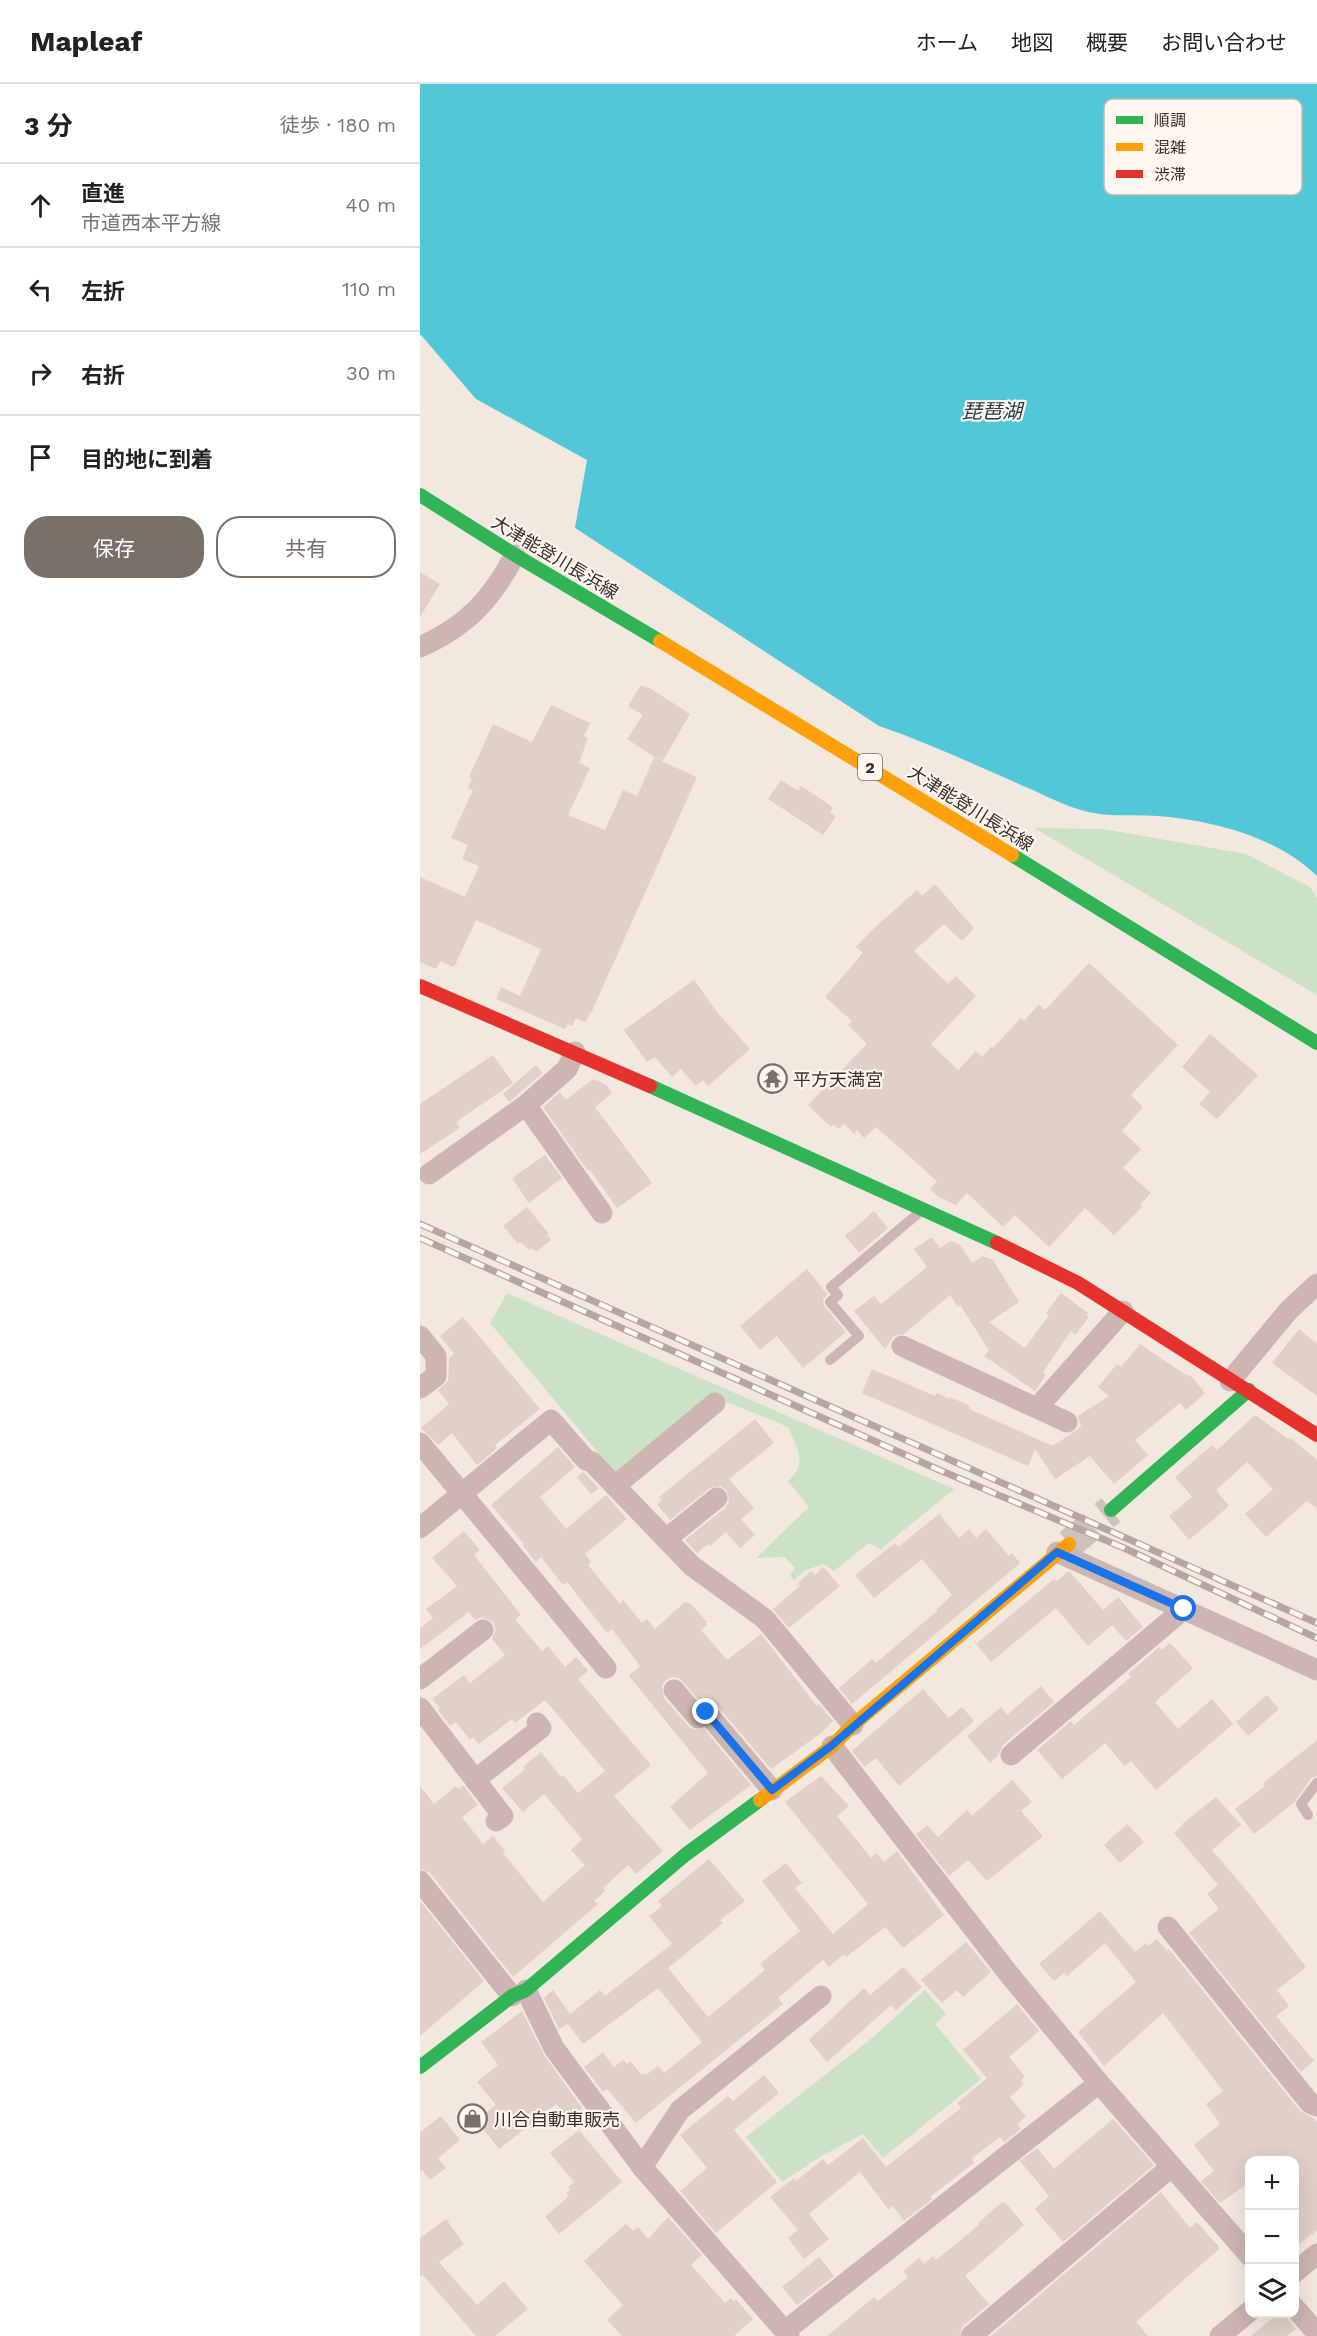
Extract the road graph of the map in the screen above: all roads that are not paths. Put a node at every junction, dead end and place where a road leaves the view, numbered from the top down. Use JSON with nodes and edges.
{"nodes":[{"id":1,"x":420,"y":495,"type":"edge"},
{"id":2,"x":515,"y":555,"type":"junction"},
{"id":3,"x":420,"y":648,"type":"edge"},
{"id":4,"x":420,"y":986,"type":"edge"},
{"id":5,"x":1317,"y":1043,"type":"edge"},
{"id":6,"x":575,"y":1052,"type":"junction"},
{"id":7,"x":526,"y":1105,"type":"junction"},
{"id":8,"x":429,"y":1174,"type":"dead end"},
{"id":9,"x":924,"y":1209,"type":"junction"},
{"id":10,"x":602,"y":1213,"type":"dead end"},
{"id":11,"x":1317,"y":1284,"type":"edge"},
{"id":12,"x":1123,"y":1311,"type":"junction"},
{"id":13,"x":420,"y":1336,"type":"edge"},
{"id":14,"x":902,"y":1346,"type":"dead end"},
{"id":15,"x":830,"y":1360,"type":"dead end"},
{"id":16,"x":1240,"y":1385,"type":"junction"},
{"id":17,"x":420,"y":1388,"type":"edge"},
{"id":18,"x":715,"y":1403,"type":"dead end"},
{"id":19,"x":1037,"y":1408,"type":"junction"},
{"id":20,"x":1067,"y":1422,"type":"dead end"},
{"id":21,"x":1317,"y":1435,"type":"edge"},
{"id":22,"x":420,"y":1443,"type":"edge"},
{"id":23,"x":615,"y":1486,"type":"junction"},
{"id":24,"x":462,"y":1494,"type":"junction"},
{"id":25,"x":717,"y":1498,"type":"dead end"},
{"id":26,"x":1112,"y":1510,"type":"tunnel mouth"},
{"id":27,"x":420,"y":1528,"type":"edge"},
{"id":28,"x":666,"y":1539,"type":"junction"},
{"id":29,"x":1063,"y":1548,"type":"joint"},
{"id":30,"x":1184,"y":1609,"type":"junction"},
{"id":31,"x":483,"y":1630,"type":"dead end"},
{"id":32,"x":606,"y":1668,"type":"dead end"},
{"id":33,"x":1317,"y":1670,"type":"edge"},
{"id":34,"x":420,"y":1679,"type":"edge"},
{"id":35,"x":674,"y":1690,"type":"dead end"},
{"id":36,"x":420,"y":1708,"type":"edge"},
{"id":37,"x":537,"y":1723,"type":"dead end"},
{"id":38,"x":853,"y":1725,"type":"junction"},
{"id":39,"x":831,"y":1746,"type":"junction"},
{"id":40,"x":1011,"y":1755,"type":"dead end"},
{"id":41,"x":475,"y":1780,"type":"junction"},
{"id":42,"x":1317,"y":1783,"type":"edge"},
{"id":43,"x":772,"y":1790,"type":"junction"},
{"id":44,"x":1308,"y":1815,"type":"dead end"},
{"id":45,"x":496,"y":1821,"type":"dead end"},
{"id":46,"x":420,"y":1881,"type":"edge"},
{"id":47,"x":1168,"y":1928,"type":"dead end"},
{"id":48,"x":519,"y":1993,"type":"junction"},
{"id":49,"x":821,"y":1996,"type":"dead end"},
{"id":50,"x":420,"y":2067,"type":"edge"},
{"id":51,"x":1099,"y":2083,"type":"junction"},
{"id":52,"x":1317,"y":2106,"type":"edge"},
{"id":53,"x":642,"y":2167,"type":"junction"},
{"id":54,"x":1171,"y":2167,"type":"junction"},
{"id":55,"x":1245,"y":2250,"type":"edge"},
{"id":56,"x":1317,"y":2254,"type":"edge"},
{"id":57,"x":1299,"y":2269,"type":"edge"},
{"id":58,"x":1299,"y":2313,"type":"edge"},
{"id":59,"x":1245,"y":2315,"type":"edge"},
{"id":60,"x":1317,"y":2333,"type":"edge"},
{"id":61,"x":787,"y":2334,"type":"edge"},
{"id":62,"x":972,"y":2336,"type":"edge"},
{"id":63,"x":1220,"y":2336,"type":"edge"}],
"edges":[{"from":1,"to":2,"type":"street","name":"大津能登川長浜線","number":"2"},
{"from":2,"to":3,"type":"street"},
{"from":2,"to":5,"type":"street","name":"大津能登川長浜線","number":"2"},
{"from":4,"to":6,"type":"street"},
{"from":6,"to":7,"type":"street"},
{"from":6,"to":9,"type":"street"},
{"from":7,"to":8,"type":"street"},
{"from":7,"to":10,"type":"street"},
{"from":9,"to":12,"type":"street"},
{"from":9,"to":15,"type":"lane"},
{"from":11,"to":16,"type":"street"},
{"from":12,"to":16,"type":"street"},
{"from":12,"to":19,"type":"street"},
{"from":13,"to":17,"type":"street"},
{"from":14,"to":19,"type":"street"},
{"from":16,"to":21,"type":"street"},
{"from":16,"to":26,"type":"street"},
{"from":18,"to":23,"type":"street"},
{"from":19,"to":20,"type":"street"},
{"from":22,"to":24,"type":"street"},
{"from":23,"to":24,"type":"street"},
{"from":23,"to":28,"type":"street"},
{"from":24,"to":27,"type":"street"},
{"from":24,"to":32,"type":"street"},
{"from":25,"to":28,"type":"street"},
{"from":28,"to":38,"type":"street"},
{"from":29,"to":30,"type":"street"},
{"from":29,"to":38,"type":"street"},
{"from":30,"to":33,"type":"street"},
{"from":30,"to":40,"type":"street"},
{"from":31,"to":34,"type":"street"},
{"from":35,"to":43,"type":"street"},
{"from":36,"to":41,"type":"street"},
{"from":37,"to":41,"type":"street"},
{"from":38,"to":39,"type":"street"},
{"from":39,"to":43,"type":"street"},
{"from":39,"to":51,"type":"street"},
{"from":41,"to":45,"type":"street"},
{"from":42,"to":44,"type":"lane"},
{"from":43,"to":48,"type":"street"},
{"from":46,"to":48,"type":"street"},
{"from":47,"to":52,"type":"street"},
{"from":48,"to":50,"type":"street"},
{"from":48,"to":53,"type":"street"},
{"from":49,"to":53,"type":"street"},
{"from":51,"to":54,"type":"street"},
{"from":51,"to":61,"type":"street"},
{"from":53,"to":61,"type":"street"},
{"from":54,"to":55,"type":"street"},
{"from":54,"to":62,"type":"street"},
{"from":56,"to":57,"type":"street"},
{"from":58,"to":60,"type":"street"},
{"from":59,"to":63,"type":"street"}]}
